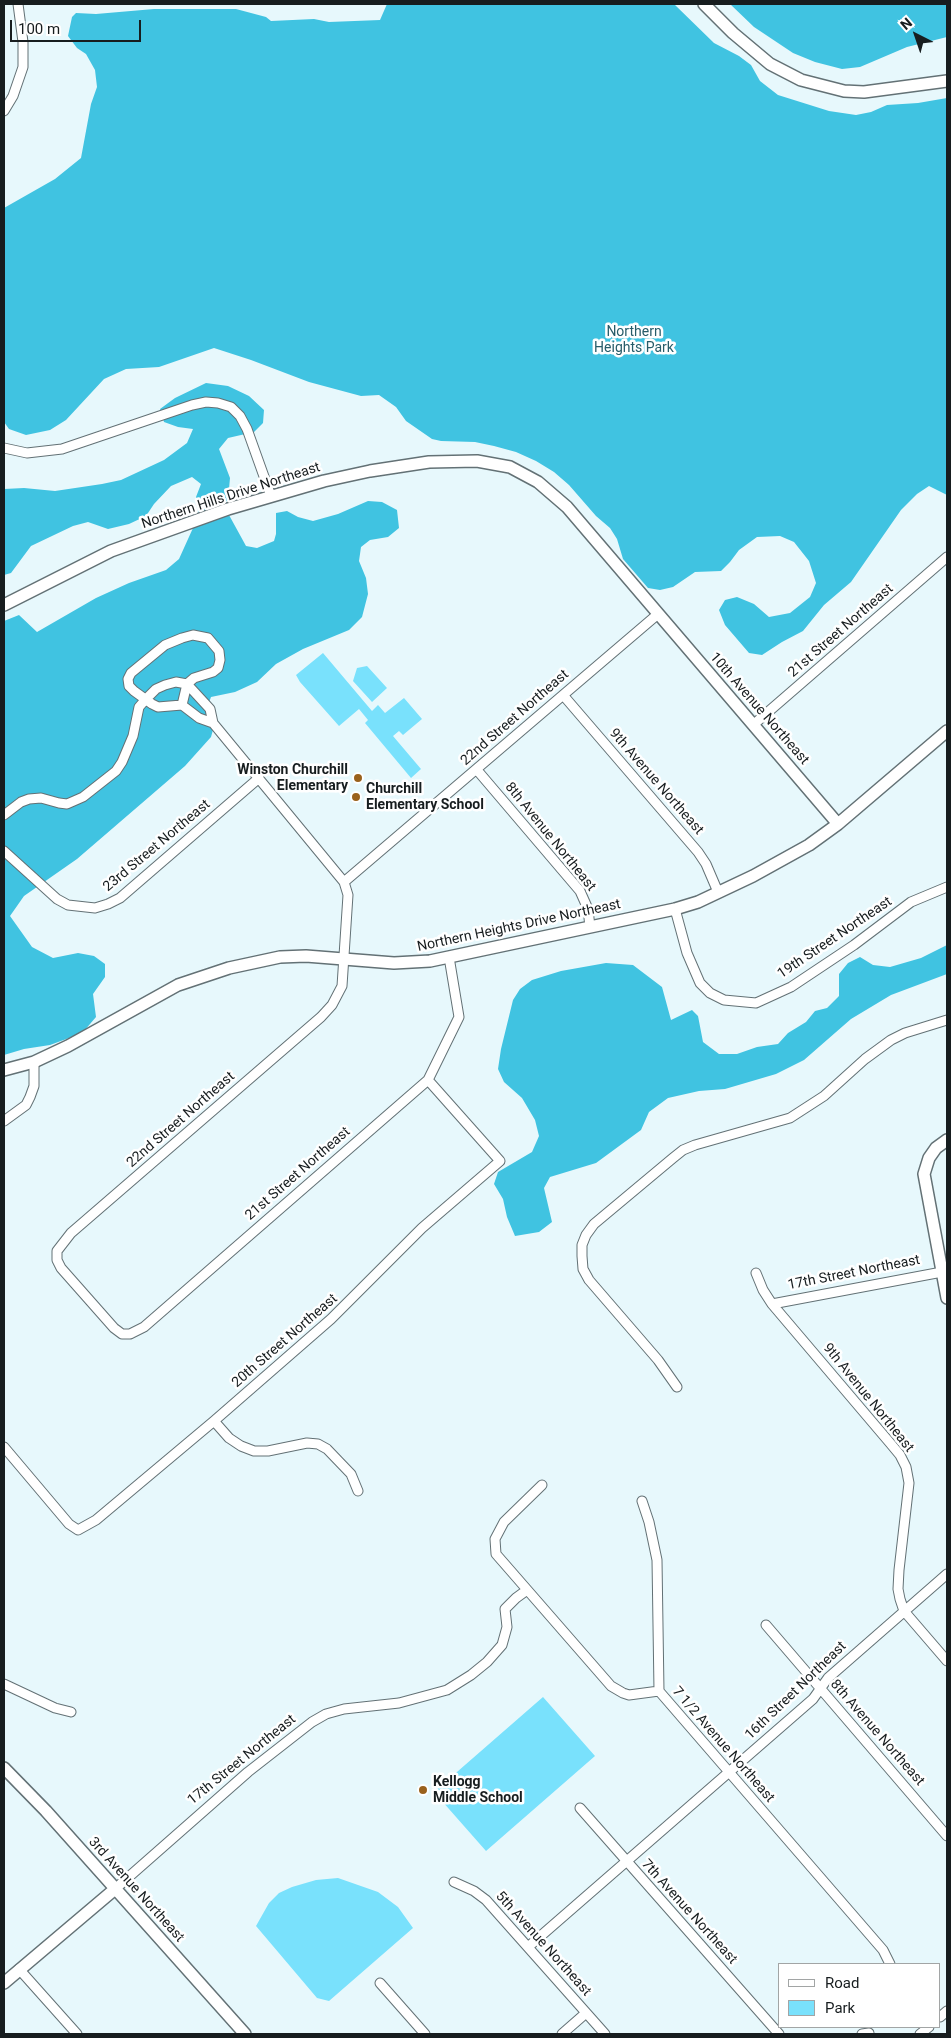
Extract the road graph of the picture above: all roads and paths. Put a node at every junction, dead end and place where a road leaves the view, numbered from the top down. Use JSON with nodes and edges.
{"nodes":[{"id":1,"x":18,"y":4,"type":"edge"},
{"id":2,"x":704,"y":4,"type":"edge"},
{"id":3,"x":947,"y":81,"type":"edge"},
{"id":4,"x":4,"y":111,"type":"edge"},
{"id":5,"x":4,"y":448,"type":"edge"},
{"id":6,"x":271,"y":496,"type":"junction"},
{"id":7,"x":947,"y":557,"type":"edge"},
{"id":8,"x":4,"y":605,"type":"edge"},
{"id":9,"x":658,"y":614,"type":"junction"},
{"id":10,"x":187,"y":684,"type":"junction"},
{"id":11,"x":563,"y":695,"type":"junction"},
{"id":12,"x":146,"y":699,"type":"junction"},
{"id":13,"x":182,"y":705,"type":"junction"},
{"id":14,"x":213,"y":723,"type":"junction"},
{"id":15,"x":753,"y":725,"type":"junction"},
{"id":16,"x":947,"y":730,"type":"edge"},
{"id":17,"x":477,"y":770,"type":"junction"},
{"id":18,"x":259,"y":778,"type":"junction"},
{"id":19,"x":4,"y":815,"type":"edge"},
{"id":20,"x":838,"y":824,"type":"junction"},
{"id":21,"x":4,"y":851,"type":"edge"},
{"id":22,"x":344,"y":882,"type":"junction"},
{"id":23,"x":947,"y":887,"type":"edge"},
{"id":24,"x":718,"y":892,"type":"junction"},
{"id":25,"x":675,"y":909,"type":"junction"},
{"id":26,"x":590,"y":927,"type":"junction"},
{"id":27,"x":449,"y":958,"type":"junction"},
{"id":28,"x":345,"y":959,"type":"junction"},
{"id":29,"x":947,"y":1020,"type":"edge"},
{"id":30,"x":34,"y":1062,"type":"junction"},
{"id":31,"x":4,"y":1070,"type":"edge"},
{"id":32,"x":428,"y":1080,"type":"junction"},
{"id":33,"x":4,"y":1121,"type":"edge"},
{"id":34,"x":947,"y":1140,"type":"edge"},
{"id":35,"x":942,"y":1272,"type":"junction"},
{"id":36,"x":756,"y":1273,"type":"dead end"},
{"id":37,"x":87,"y":1298,"type":"joint"},
{"id":38,"x":947,"y":1298,"type":"edge"},
{"id":39,"x":772,"y":1304,"type":"junction"},
{"id":40,"x":677,"y":1387,"type":"dead end"},
{"id":41,"x":214,"y":1421,"type":"junction"},
{"id":42,"x":4,"y":1447,"type":"edge"},
{"id":43,"x":542,"y":1485,"type":"dead end"},
{"id":44,"x":358,"y":1491,"type":"dead end"},
{"id":45,"x":642,"y":1501,"type":"dead end"},
{"id":46,"x":947,"y":1574,"type":"edge"},
{"id":47,"x":527,"y":1590,"type":"junction"},
{"id":48,"x":904,"y":1610,"type":"junction"},
{"id":49,"x":766,"y":1625,"type":"dead end"},
{"id":50,"x":947,"y":1661,"type":"edge"},
{"id":51,"x":4,"y":1684,"type":"edge"},
{"id":52,"x":820,"y":1688,"type":"junction"},
{"id":53,"x":659,"y":1691,"type":"junction"},
{"id":54,"x":72,"y":1712,"type":"dead end"},
{"id":55,"x":4,"y":1768,"type":"edge"},
{"id":56,"x":728,"y":1773,"type":"junction"},
{"id":57,"x":580,"y":1808,"type":"dead end"},
{"id":58,"x":947,"y":1836,"type":"edge"},
{"id":59,"x":626,"y":1862,"type":"junction"},
{"id":60,"x":454,"y":1882,"type":"dead end"},
{"id":61,"x":115,"y":1889,"type":"junction"},
{"id":62,"x":528,"y":1947,"type":"junction"},
{"id":63,"x":890,"y":1963,"type":"edge"},
{"id":64,"x":19,"y":1969,"type":"junction"},
{"id":65,"x":4,"y":1983,"type":"edge"},
{"id":66,"x":380,"y":1983,"type":"dead end"},
{"id":67,"x":586,"y":2013,"type":"junction"},
{"id":68,"x":77,"y":2034,"type":"edge"},
{"id":69,"x":244,"y":2034,"type":"edge"},
{"id":70,"x":425,"y":2034,"type":"edge"},
{"id":71,"x":562,"y":2034,"type":"edge"},
{"id":72,"x":604,"y":2034,"type":"edge"},
{"id":73,"x":779,"y":2034,"type":"edge"}],
"edges":[{"from":1,"to":4,"type":"street"},
{"from":2,"to":3,"type":"street"},
{"from":5,"to":6,"type":"street"},
{"from":6,"to":8,"type":"street","name":"Northern Hills Drive Northeast"},
{"from":6,"to":9,"type":"street","name":"Northern Hills Drive Northeast"},
{"from":7,"to":15,"type":"street","name":"21st Street Northeast"},
{"from":9,"to":11,"type":"street","name":"22nd Street Northeast"},
{"from":9,"to":15,"type":"street","name":"10th Avenue Northeast"},
{"from":10,"to":12,"type":"street"},
{"from":10,"to":12,"type":"street"},
{"from":10,"to":13,"type":"street"},
{"from":10,"to":14,"type":"street"},
{"from":11,"to":17,"type":"street","name":"22nd Street Northeast"},
{"from":11,"to":24,"type":"street","name":"9th Avenue Northeast"},
{"from":12,"to":13,"type":"street"},
{"from":12,"to":19,"type":"street"},
{"from":13,"to":14,"type":"street"},
{"from":14,"to":18,"type":"street"},
{"from":15,"to":20,"type":"street","name":"10th Avenue Northeast"},
{"from":16,"to":20,"type":"street","name":"Northern Heights Drive Northeast"},
{"from":17,"to":22,"type":"street","name":"22nd Street Northeast"},
{"from":17,"to":26,"type":"street","name":"8th Avenue Northeast"},
{"from":18,"to":21,"type":"street","name":"23rd Street Northeast"},
{"from":18,"to":22,"type":"street"},
{"from":20,"to":24,"type":"street","name":"Northern Heights Drive Northeast"},
{"from":22,"to":28,"type":"street"},
{"from":23,"to":25,"type":"street","name":"19th Street Northeast"},
{"from":24,"to":25,"type":"street","name":"Northern Heights Drive Northeast"},
{"from":25,"to":26,"type":"street","name":"Northern Heights Drive Northeast"},
{"from":26,"to":27,"type":"street","name":"Northern Heights Drive Northeast"},
{"from":27,"to":28,"type":"street","name":"Northern Heights Drive Northeast"},
{"from":27,"to":32,"type":"street","name":"21st Street Northeast"},
{"from":28,"to":30,"type":"street","name":"Northern Heights Drive Northeast"},
{"from":28,"to":37,"type":"street","name":"22nd Street Northeast"},
{"from":29,"to":40,"type":"street"},
{"from":30,"to":31,"type":"street","name":"Northern Heights Drive Northeast"},
{"from":30,"to":33,"type":"street"},
{"from":32,"to":37,"type":"street","name":"21st Street Northeast"},
{"from":32,"to":41,"type":"street","name":"20th Street Northeast"},
{"from":34,"to":35,"type":"street"},
{"from":35,"to":38,"type":"street"},
{"from":35,"to":39,"type":"street","name":"17th Street Northeast"},
{"from":36,"to":39,"type":"street","name":"9th Avenue Northeast"},
{"from":39,"to":48,"type":"street","name":"9th Avenue Northeast"},
{"from":41,"to":42,"type":"street","name":"20th Street Northeast"},
{"from":41,"to":44,"type":"street"},
{"from":43,"to":47,"type":"street","name":"7 1/2 Avenue Northeast"},
{"from":45,"to":53,"type":"street"},
{"from":46,"to":48,"type":"street","name":"16th Street Northeast"},
{"from":47,"to":53,"type":"street","name":"7 1/2 Avenue Northeast"},
{"from":47,"to":61,"type":"street","name":"17th Street Northeast"},
{"from":48,"to":50,"type":"street","name":"9th Avenue Northeast"},
{"from":48,"to":52,"type":"street","name":"16th Street Northeast"},
{"from":49,"to":52,"type":"street","name":"8th Avenue Northeast"},
{"from":51,"to":54,"type":"street"},
{"from":52,"to":56,"type":"street","name":"16th Street Northeast"},
{"from":52,"to":58,"type":"street","name":"8th Avenue Northeast"},
{"from":53,"to":56,"type":"street","name":"7 1/2 Avenue Northeast"},
{"from":55,"to":61,"type":"street","name":"3rd Avenue Northeast"},
{"from":56,"to":59,"type":"street","name":"16th Street Northeast"},
{"from":56,"to":63,"type":"street","name":"7 1/2 Avenue Northeast"},
{"from":57,"to":59,"type":"street","name":"7th Avenue Northeast"},
{"from":59,"to":62,"type":"street","name":"16th Street Northeast"},
{"from":59,"to":73,"type":"street","name":"7th Avenue Northeast"},
{"from":60,"to":62,"type":"street","name":"5th Avenue Northeast"},
{"from":61,"to":64,"type":"street","name":"17th Street Northeast"},
{"from":61,"to":69,"type":"street","name":"3rd Avenue Northeast"},
{"from":62,"to":67,"type":"street","name":"5th Avenue Northeast"},
{"from":64,"to":65,"type":"street","name":"17th Street Northeast"},
{"from":64,"to":68,"type":"street"},
{"from":66,"to":70,"type":"street"},
{"from":67,"to":71,"type":"street"},
{"from":67,"to":72,"type":"street","name":"5th Avenue Northeast"}]}
